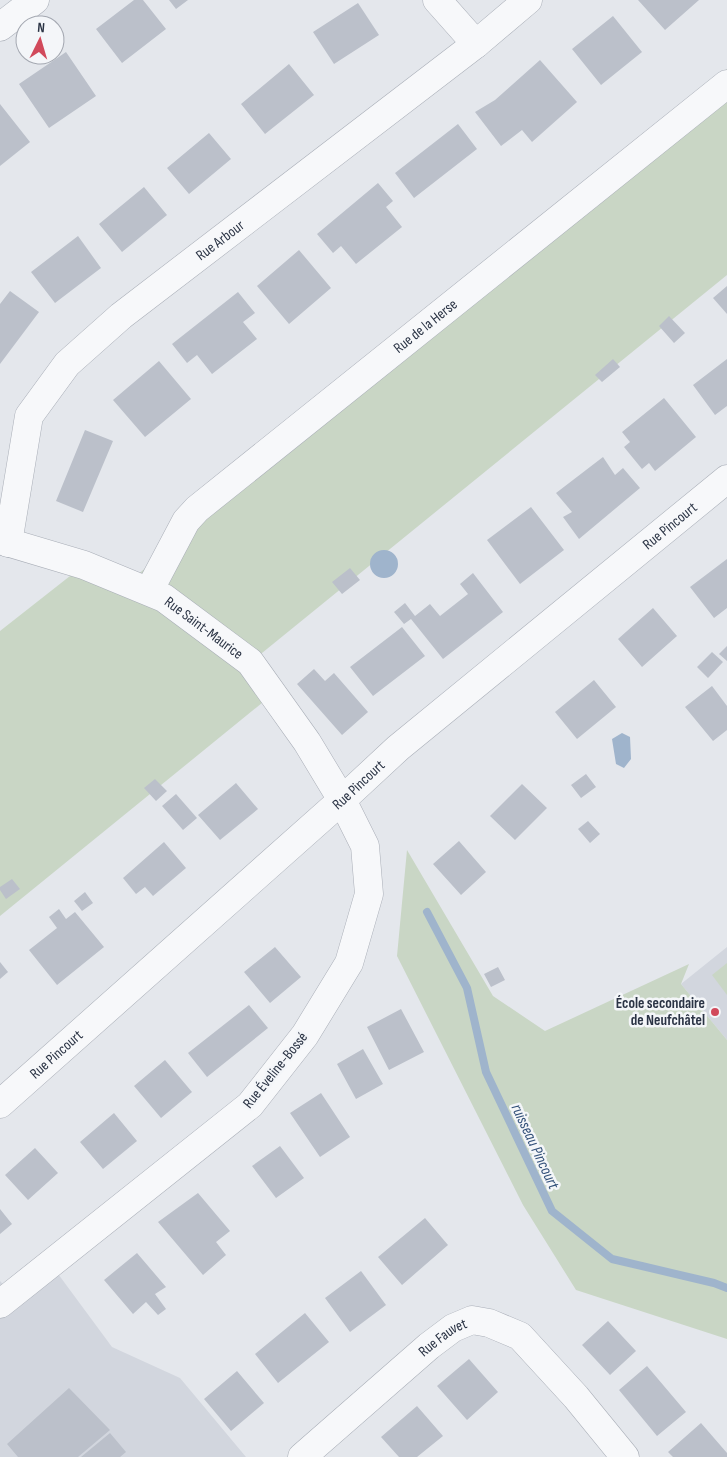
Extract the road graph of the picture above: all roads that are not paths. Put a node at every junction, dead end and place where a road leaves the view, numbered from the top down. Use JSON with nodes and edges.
{"nodes":[{"id":1,"x":35,"y":0,"type":"edge"},
{"id":2,"x":437,"y":0,"type":"edge"},
{"id":3,"x":528,"y":0,"type":"edge"},
{"id":4,"x":0,"y":27,"type":"edge"},
{"id":5,"x":476,"y":44,"type":"junction"},
{"id":6,"x":727,"y":84,"type":"edge"},
{"id":7,"x":727,"y":479,"type":"edge"},
{"id":8,"x":4,"y":542,"type":"edge"},
{"id":9,"x":149,"y":591,"type":"junction"},
{"id":10,"x":342,"y":800,"type":"junction"},
{"id":11,"x":0,"y":1104,"type":"edge"},
{"id":12,"x":0,"y":1304,"type":"edge"},
{"id":13,"x":302,"y":1457,"type":"edge"},
{"id":14,"x":625,"y":1457,"type":"edge"}],
"edges":[{"from":1,"to":4,"type":"street"},
{"from":2,"to":5,"type":"street"},
{"from":3,"to":5,"type":"street","name":"Rue Arbour"},
{"from":5,"to":8,"type":"street","name":"Rue Arbour"},
{"from":6,"to":9,"type":"street","name":"Rue de la Herse"},
{"from":7,"to":10,"type":"street","name":"Rue Pincourt"},
{"from":8,"to":9,"type":"street","name":"Rue Saint-Maurice"},
{"from":9,"to":10,"type":"street","name":"Rue Saint-Maurice"},
{"from":10,"to":11,"type":"street","name":"Rue Pincourt"},
{"from":10,"to":12,"type":"street","name":"Rue Éveline-Bossé"},
{"from":13,"to":14,"type":"street","name":"Rue Fauvet"}]}
